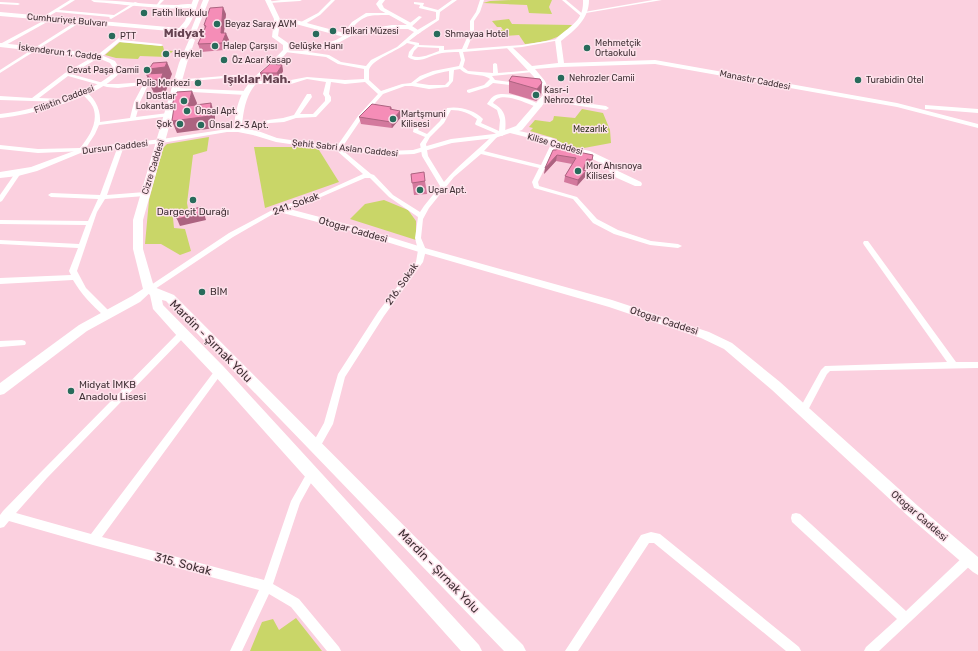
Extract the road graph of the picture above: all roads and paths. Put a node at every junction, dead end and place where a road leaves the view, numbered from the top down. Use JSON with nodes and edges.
{"nodes":[{"id":1,"x":73,"y":0,"type":"edge"},
{"id":2,"x":94,"y":0,"type":"edge"},
{"id":3,"x":162,"y":0,"type":"edge"},
{"id":4,"x":206,"y":0,"type":"edge"},
{"id":5,"x":300,"y":0,"type":"edge"},
{"id":6,"x":332,"y":0,"type":"edge"},
{"id":7,"x":337,"y":0,"type":"edge"},
{"id":8,"x":382,"y":0,"type":"edge"},
{"id":9,"x":455,"y":0,"type":"edge"},
{"id":10,"x":482,"y":0,"type":"edge"},
{"id":11,"x":564,"y":0,"type":"edge"},
{"id":12,"x":586,"y":0,"type":"edge"},
{"id":13,"x":660,"y":0,"type":"edge"},
{"id":14,"x":269,"y":1,"type":"edge"},
{"id":15,"x":0,"y":2,"type":"edge"},
{"id":16,"x":136,"y":3,"type":"junction"},
{"id":17,"x":195,"y":3,"type":"edge"},
{"id":18,"x":415,"y":3,"type":"dead end"},
{"id":19,"x":18,"y":4,"type":"dead end"},
{"id":20,"x":157,"y":5,"type":"junction"},
{"id":21,"x":56,"y":11,"type":"junction"},
{"id":22,"x":438,"y":11,"type":"junction"},
{"id":23,"x":0,"y":14,"type":"edge"},
{"id":24,"x":390,"y":14,"type":"junction"},
{"id":25,"x":584,"y":14,"type":"junction"},
{"id":26,"x":115,"y":16,"type":"junction"},
{"id":27,"x":420,"y":16,"type":"dead end"},
{"id":28,"x":0,"y":18,"type":"edge"},
{"id":29,"x":44,"y":20,"type":"junction"},
{"id":30,"x":276,"y":21,"type":"junction"},
{"id":31,"x":302,"y":23,"type":"junction"},
{"id":32,"x":102,"y":24,"type":"junction"},
{"id":33,"x":74,"y":25,"type":"junction"},
{"id":34,"x":409,"y":26,"type":"junction"},
{"id":35,"x":131,"y":31,"type":"junction"},
{"id":36,"x":420,"y":31,"type":"junction"},
{"id":37,"x":431,"y":31,"type":"dead end"},
{"id":38,"x":181,"y":32,"type":"junction"},
{"id":39,"x":193,"y":35,"type":"junction"},
{"id":40,"x":346,"y":35,"type":"junction"},
{"id":41,"x":558,"y":40,"type":"junction"},
{"id":42,"x":119,"y":41,"type":"junction"},
{"id":43,"x":406,"y":42,"type":"junction"},
{"id":44,"x":1,"y":45,"type":"edge"},
{"id":45,"x":161,"y":45,"type":"dead end"},
{"id":46,"x":417,"y":46,"type":"junction"},
{"id":47,"x":509,"y":47,"type":"junction"},
{"id":48,"x":37,"y":49,"type":"junction"},
{"id":49,"x":286,"y":50,"type":"junction"},
{"id":50,"x":462,"y":50,"type":"junction"},
{"id":51,"x":303,"y":52,"type":"junction"},
{"id":52,"x":441,"y":52,"type":"junction"},
{"id":53,"x":99,"y":56,"type":"junction"},
{"id":54,"x":495,"y":64,"type":"dead end"},
{"id":55,"x":561,"y":65,"type":"junction"},
{"id":56,"x":461,"y":67,"type":"junction"},
{"id":57,"x":3,"y":68,"type":"edge"},
{"id":58,"x":367,"y":68,"type":"junction"},
{"id":59,"x":452,"y":69,"type":"junction"},
{"id":60,"x":531,"y":69,"type":"junction"},
{"id":61,"x":0,"y":72,"type":"edge"},
{"id":62,"x":67,"y":74,"type":"junction"},
{"id":63,"x":154,"y":74,"type":"edge"},
{"id":64,"x":496,"y":74,"type":"junction"},
{"id":65,"x":488,"y":75,"type":"junction"},
{"id":66,"x":255,"y":80,"type":"junction"},
{"id":67,"x":366,"y":80,"type":"junction"},
{"id":68,"x":178,"y":81,"type":"junction"},
{"id":69,"x":329,"y":81,"type":"junction"},
{"id":70,"x":492,"y":81,"type":"junction"},
{"id":71,"x":104,"y":83,"type":"junction"},
{"id":72,"x":145,"y":84,"type":"junction"},
{"id":73,"x":412,"y":84,"type":"junction"},
{"id":74,"x":522,"y":86,"type":"edge"},
{"id":75,"x":176,"y":90,"type":"junction"},
{"id":76,"x":83,"y":92,"type":"junction"},
{"id":77,"x":469,"y":92,"type":"dead end"},
{"id":78,"x":246,"y":93,"type":"junction"},
{"id":79,"x":381,"y":93,"type":"junction"},
{"id":80,"x":309,"y":96,"type":"dead end"},
{"id":81,"x":0,"y":98,"type":"edge"},
{"id":82,"x":544,"y":99,"type":"junction"},
{"id":83,"x":33,"y":100,"type":"junction"},
{"id":84,"x":62,"y":101,"type":"junction"},
{"id":85,"x":897,"y":105,"type":"junction"},
{"id":86,"x":539,"y":106,"type":"junction"},
{"id":87,"x":606,"y":108,"type":"dead end"},
{"id":88,"x":978,"y":110,"type":"edge"},
{"id":89,"x":168,"y":115,"type":"junction"},
{"id":90,"x":0,"y":116,"type":"edge"},
{"id":91,"x":296,"y":116,"type":"junction"},
{"id":92,"x":133,"y":120,"type":"junction"},
{"id":93,"x":422,"y":123,"type":"dead end"},
{"id":94,"x":96,"y":124,"type":"junction"},
{"id":95,"x":977,"y":126,"type":"edge"},
{"id":96,"x":238,"y":130,"type":"junction"},
{"id":97,"x":502,"y":134,"type":"junction"},
{"id":98,"x":428,"y":136,"type":"junction"},
{"id":99,"x":162,"y":141,"type":"junction"},
{"id":100,"x":555,"y":142,"type":"junction"},
{"id":101,"x":121,"y":146,"type":"junction"},
{"id":102,"x":0,"y":147,"type":"edge"},
{"id":103,"x":338,"y":149,"type":"junction"},
{"id":104,"x":423,"y":149,"type":"junction"},
{"id":105,"x":82,"y":150,"type":"junction"},
{"id":106,"x":479,"y":152,"type":"junction"},
{"id":107,"x":542,"y":167,"type":"junction"},
{"id":108,"x":18,"y":173,"type":"junction"},
{"id":109,"x":0,"y":175,"type":"edge"},
{"id":110,"x":369,"y":176,"type":"junction"},
{"id":111,"x":638,"y":184,"type":"dead end"},
{"id":112,"x":443,"y":186,"type":"junction"},
{"id":113,"x":145,"y":194,"type":"junction"},
{"id":114,"x":50,"y":195,"type":"dead end"},
{"id":115,"x":103,"y":196,"type":"junction"},
{"id":116,"x":0,"y":200,"type":"edge"},
{"id":117,"x":278,"y":209,"type":"junction"},
{"id":118,"x":421,"y":216,"type":"junction"},
{"id":119,"x":0,"y":222,"type":"edge"},
{"id":120,"x":90,"y":223,"type":"junction"},
{"id":121,"x":0,"y":242,"type":"edge"},
{"id":122,"x":866,"y":243,"type":"dead end"},
{"id":123,"x":82,"y":246,"type":"junction"},
{"id":124,"x":678,"y":246,"type":"dead end"},
{"id":125,"x":422,"y":250,"type":"junction"},
{"id":126,"x":75,"y":277,"type":"junction"},
{"id":127,"x":0,"y":281,"type":"edge"},
{"id":128,"x":152,"y":291,"type":"junction"},
{"id":129,"x":107,"y":314,"type":"junction"},
{"id":130,"x":182,"y":334,"type":"junction"},
{"id":131,"x":22,"y":343,"type":"dead end"},
{"id":132,"x":0,"y":344,"type":"edge"},
{"id":133,"x":954,"y":364,"type":"junction"},
{"id":134,"x":978,"y":364,"type":"edge"},
{"id":135,"x":219,"y":370,"type":"junction"},
{"id":136,"x":6,"y":382,"type":"edge"},
{"id":137,"x":0,"y":390,"type":"edge"},
{"id":138,"x":803,"y":411,"type":"junction"},
{"id":139,"x":316,"y":446,"type":"junction"},
{"id":140,"x":311,"y":474,"type":"junction"},
{"id":141,"x":796,"y":518,"type":"dead end"},
{"id":142,"x":4,"y":519,"type":"edge"},
{"id":143,"x":94,"y":540,"type":"junction"},
{"id":144,"x":969,"y":559,"type":"junction"},
{"id":145,"x":978,"y":567,"type":"edge"},
{"id":146,"x":266,"y":586,"type":"junction"},
{"id":147,"x":906,"y":619,"type":"junction"},
{"id":148,"x":236,"y":651,"type":"edge"},
{"id":149,"x":335,"y":651,"type":"edge"},
{"id":150,"x":473,"y":651,"type":"edge"},
{"id":151,"x":517,"y":651,"type":"edge"},
{"id":152,"x":570,"y":651,"type":"edge"},
{"id":153,"x":795,"y":651,"type":"edge"},
{"id":154,"x":870,"y":651,"type":"edge"}],
"edges":[{"from":1,"to":21,"type":"street"},
{"from":2,"to":16,"type":"street"},
{"from":3,"to":20,"type":"street"},
{"from":4,"to":39,"type":"main road","name":"Cizre Caddesi"},
{"from":5,"to":14,"type":"street"},
{"from":6,"to":7,"type":"street"},
{"from":6,"to":31,"type":"street"},
{"from":8,"to":24,"type":"street"},
{"from":9,"to":22,"type":"street"},
{"from":10,"to":50,"type":"street"},
{"from":11,"to":25,"type":"street"},
{"from":12,"to":25,"type":"street"},
{"from":13,"to":25,"type":"street"},
{"from":14,"to":30,"type":"street"},
{"from":15,"to":19,"type":"street"},
{"from":16,"to":20,"type":"street"},
{"from":16,"to":26,"type":"street"},
{"from":17,"to":20,"type":"street"},
{"from":17,"to":38,"type":"main road"},
{"from":18,"to":22,"type":"street"},
{"from":21,"to":26,"type":"street"},
{"from":21,"to":29,"type":"street"},
{"from":22,"to":36,"type":"street"},
{"from":23,"to":29,"type":"main road","name":"Cumhuriyet Bulvarı"},
{"from":24,"to":34,"type":"street"},
{"from":24,"to":40,"type":"street"},
{"from":25,"to":41,"type":"street"},
{"from":26,"to":32,"type":"street"},
{"from":27,"to":34,"type":"street"},
{"from":28,"to":29,"type":"main road","name":"Cumhuriyet Bulvarı"},
{"from":29,"to":32,"type":"main road","name":"Cumhuriyet Bulvarı"},
{"from":29,"to":33,"type":"main road","name":"Cumhuriyet Bulvarı"},
{"from":29,"to":44,"type":"street"},
{"from":30,"to":31,"type":"street"},
{"from":30,"to":49,"type":"street"},
{"from":31,"to":40,"type":"street"},
{"from":32,"to":38,"type":"main road","name":"Cumhuriyet Bulvarı"},
{"from":33,"to":35,"type":"main road","name":"Cumhuriyet Bulvarı"},
{"from":33,"to":48,"type":"street"},
{"from":34,"to":36,"type":"street"},
{"from":34,"to":40,"type":"street"},
{"from":35,"to":38,"type":"main road","name":"Cumhuriyet Bulvarı"},
{"from":35,"to":42,"type":"street"},
{"from":36,"to":37,"type":"street"},
{"from":36,"to":43,"type":"street"},
{"from":38,"to":39,"type":"main road"},
{"from":38,"to":39,"type":"main road"},
{"from":39,"to":68,"type":"main road","name":"Cizre Caddesi"},
{"from":40,"to":51,"type":"street"},
{"from":41,"to":47,"type":"street"},
{"from":41,"to":55,"type":"street"},
{"from":42,"to":45,"type":"street"},
{"from":42,"to":53,"type":"street"},
{"from":43,"to":46,"type":"street"},
{"from":43,"to":58,"type":"street"},
{"from":44,"to":48,"type":"street","name":"İskenderun 1. Cadde"},
{"from":46,"to":52,"type":"street"},
{"from":46,"to":52,"type":"street"},
{"from":47,"to":50,"type":"street"},
{"from":47,"to":60,"type":"street","name":"Şehit Sabri Aslan Caddesi"},
{"from":48,"to":53,"type":"street","name":"İskenderun 1. Cadde"},
{"from":48,"to":57,"type":"street"},
{"from":49,"to":51,"type":"street"},
{"from":49,"to":66,"type":"street"},
{"from":50,"to":52,"type":"street"},
{"from":50,"to":56,"type":"street"},
{"from":51,"to":58,"type":"street"},
{"from":53,"to":62,"type":"street"},
{"from":53,"to":71,"type":"street","name":"İskenderun 1. Cadde"},
{"from":54,"to":64,"type":"street"},
{"from":55,"to":60,"type":"street","name":"Manastır Caddesi"},
{"from":55,"to":85,"type":"street","name":"Manastır Caddesi"},
{"from":56,"to":59,"type":"street"},
{"from":56,"to":65,"type":"street"},
{"from":57,"to":61,"type":"street"},
{"from":58,"to":67,"type":"street"},
{"from":59,"to":73,"type":"street"},
{"from":59,"to":73,"type":"street"},
{"from":60,"to":64,"type":"street"},
{"from":60,"to":82,"type":"street","name":"Şehit Sabri Aslan Caddesi"},
{"from":62,"to":71,"type":"street"},
{"from":62,"to":83,"type":"street"},
{"from":63,"to":72,"type":"street"},
{"from":64,"to":65,"type":"street"},
{"from":65,"to":70,"type":"street"},
{"from":66,"to":68,"type":"street"},
{"from":66,"to":69,"type":"street"},
{"from":66,"to":78,"type":"street"},
{"from":67,"to":69,"type":"street"},
{"from":67,"to":79,"type":"street"},
{"from":68,"to":72,"type":"street"},
{"from":68,"to":75,"type":"main road","name":"Cizre Caddesi"},
{"from":69,"to":91,"type":"street"},
{"from":70,"to":74,"type":"street"},
{"from":70,"to":77,"type":"street"},
{"from":71,"to":72,"type":"street"},
{"from":71,"to":76,"type":"street","name":"Filistin Caddesi"},
{"from":72,"to":92,"type":"street"},
{"from":73,"to":79,"type":"street"},
{"from":75,"to":78,"type":"street"},
{"from":75,"to":89,"type":"main road","name":"Cizre Caddesi"},
{"from":76,"to":84,"type":"street","name":"Filistin Caddesi"},
{"from":76,"to":94,"type":"street"},
{"from":78,"to":96,"type":"street"},
{"from":79,"to":103,"type":"street"},
{"from":80,"to":91,"type":"street"},
{"from":81,"to":83,"type":"street"},
{"from":82,"to":86,"type":"street","name":"Şehit Sabri Aslan Caddesi"},
{"from":82,"to":87,"type":"street"},
{"from":83,"to":84,"type":"street"},
{"from":84,"to":90,"type":"street","name":"Filistin Caddesi"},
{"from":85,"to":88,"type":"street"},
{"from":85,"to":95,"type":"street","name":"Manastır Caddesi"},
{"from":86,"to":97,"type":"street","name":"Şehit Sabri Aslan Caddesi"},
{"from":86,"to":97,"type":"street"},
{"from":89,"to":92,"type":"street"},
{"from":89,"to":99,"type":"main road","name":"Cizre Caddesi"},
{"from":91,"to":96,"type":"street"},
{"from":92,"to":94,"type":"street"},
{"from":93,"to":98,"type":"street"},
{"from":94,"to":105,"type":"street"},
{"from":96,"to":99,"type":"street","name":"Şehit Sabri Aslan Caddesi"},
{"from":96,"to":103,"type":"street","name":"Şehit Sabri Aslan Caddesi"},
{"from":97,"to":98,"type":"street"},
{"from":97,"to":100,"type":"street","name":"Kilise Caddesi"},
{"from":97,"to":104,"type":"street","name":"Şehit Sabri Aslan Caddesi"},
{"from":97,"to":106,"type":"street","name":"216. Sokak"},
{"from":98,"to":104,"type":"street"},
{"from":99,"to":101,"type":"street","name":"Dursun Caddesi"},
{"from":99,"to":113,"type":"main road","name":"Cizre Caddesi"},
{"from":100,"to":107,"type":"street"},
{"from":100,"to":111,"type":"street","name":"Kilise Caddesi"},
{"from":101,"to":105,"type":"street","name":"Dursun Caddesi"},
{"from":101,"to":115,"type":"street"},
{"from":102,"to":105,"type":"street"},
{"from":103,"to":104,"type":"street","name":"Şehit Sabri Aslan Caddesi"},
{"from":103,"to":110,"type":"street"},
{"from":104,"to":112,"type":"street"},
{"from":105,"to":108,"type":"street","name":"Dursun Caddesi"},
{"from":106,"to":107,"type":"street"},
{"from":106,"to":112,"type":"street","name":"216. Sokak"},
{"from":107,"to":124,"type":"street"},
{"from":108,"to":109,"type":"street","name":"Dursun Caddesi"},
{"from":108,"to":116,"type":"street"},
{"from":110,"to":117,"type":"street","name":"241. Sokak"},
{"from":110,"to":118,"type":"street"},
{"from":112,"to":118,"type":"street","name":"216. Sokak"},
{"from":113,"to":115,"type":"street"},
{"from":113,"to":128,"type":"main road","name":"Cizre Caddesi"},
{"from":114,"to":115,"type":"street"},
{"from":115,"to":120,"type":"street"},
{"from":117,"to":125,"type":"street","name":"Otogar Caddesi"},
{"from":117,"to":128,"type":"street","name":"241. Sokak"},
{"from":118,"to":125,"type":"street","name":"216. Sokak"},
{"from":119,"to":120,"type":"street"},
{"from":120,"to":123,"type":"street"},
{"from":121,"to":123,"type":"street"},
{"from":122,"to":133,"type":"street"},
{"from":123,"to":126,"type":"street"},
{"from":125,"to":138,"type":"street","name":"Otogar Caddesi"},
{"from":125,"to":139,"type":"street","name":"216. Sokak"},
{"from":126,"to":127,"type":"street"},
{"from":126,"to":129,"type":"street"},
{"from":128,"to":129,"type":"street"},
{"from":128,"to":130,"type":"main road","name":"Mardin - Şırnak Yolu"},
{"from":128,"to":139,"type":"main road","name":"Mardin - Şırnak Yolu"},
{"from":129,"to":136,"type":"street"},
{"from":130,"to":135,"type":"main road","name":"Mardin - Şırnak Yolu"},
{"from":130,"to":142,"type":"street"},
{"from":131,"to":132,"type":"street"},
{"from":133,"to":134,"type":"street"},
{"from":133,"to":138,"type":"street"},
{"from":135,"to":140,"type":"main road","name":"Mardin - Şırnak Yolu"},
{"from":135,"to":143,"type":"street"},
{"from":136,"to":137,"type":"street"},
{"from":138,"to":144,"type":"street","name":"Otogar Caddesi"},
{"from":139,"to":151,"type":"main road","name":"Mardin - Şırnak Yolu"},
{"from":140,"to":146,"type":"street"},
{"from":140,"to":150,"type":"main road","name":"Mardin - Şırnak Yolu"},
{"from":141,"to":147,"type":"street"},
{"from":142,"to":143,"type":"street","name":"315. Sokak"},
{"from":143,"to":146,"type":"street","name":"315. Sokak"},
{"from":144,"to":145,"type":"street","name":"Otogar Caddesi"},
{"from":144,"to":147,"type":"street"},
{"from":146,"to":148,"type":"street"},
{"from":146,"to":149,"type":"street","name":"315. Sokak"},
{"from":147,"to":154,"type":"street"},
{"from":152,"to":153,"type":"street"}]}
